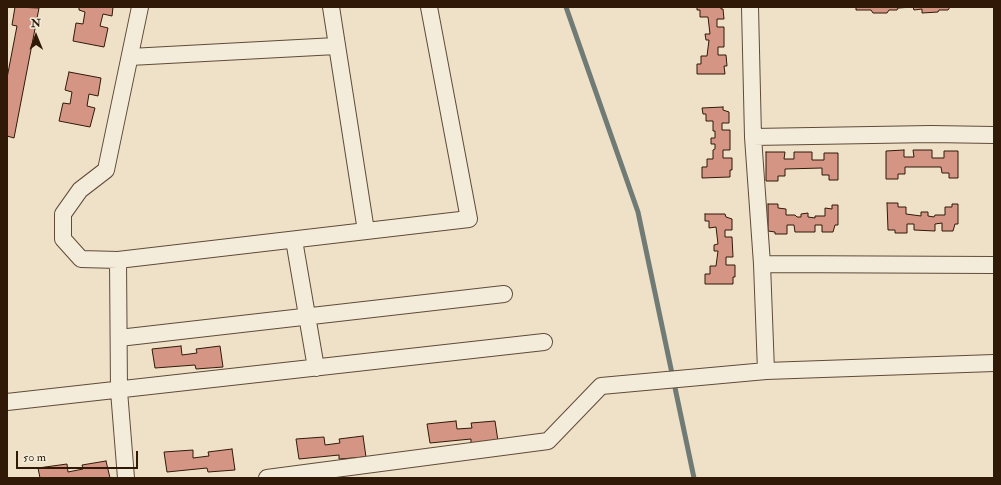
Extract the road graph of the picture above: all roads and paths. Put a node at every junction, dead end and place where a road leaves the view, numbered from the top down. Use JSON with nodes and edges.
{"nodes":[{"id":1,"x":140,"y":7,"type":"edge"},
{"id":2,"x":331,"y":7,"type":"edge"},
{"id":3,"x":429,"y":7,"type":"edge"},
{"id":4,"x":750,"y":7,"type":"edge"},
{"id":5,"x":336,"y":46,"type":"junction"},
{"id":6,"x":130,"y":57,"type":"junction"},
{"id":7,"x":994,"y":135,"type":"edge"},
{"id":8,"x":753,"y":137,"type":"junction"},
{"id":9,"x":366,"y":231,"type":"junction"},
{"id":10,"x":294,"y":240,"type":"junction"},
{"id":11,"x":118,"y":260,"type":"junction"},
{"id":12,"x":762,"y":264,"type":"junction"},
{"id":13,"x":994,"y":265,"type":"edge"},
{"id":14,"x":504,"y":294,"type":"dead end"},
{"id":15,"x":307,"y":316,"type":"junction"},
{"id":16,"x":119,"y":338,"type":"junction"},
{"id":17,"x":544,"y":342,"type":"dead end"},
{"id":18,"x":994,"y":363,"type":"edge"},
{"id":19,"x":316,"y":368,"type":"junction"},
{"id":20,"x":766,"y":371,"type":"junction"},
{"id":21,"x":119,"y":390,"type":"junction"},
{"id":22,"x":7,"y":402,"type":"edge"},
{"id":23,"x":126,"y":478,"type":"edge"},
{"id":24,"x":267,"y":478,"type":"edge"}],
"edges":[{"from":1,"to":6,"type":"street"},
{"from":2,"to":5,"type":"street"},
{"from":3,"to":9,"type":"street"},
{"from":4,"to":8,"type":"street"},
{"from":5,"to":6,"type":"street"},
{"from":5,"to":9,"type":"street"},
{"from":6,"to":11,"type":"street"},
{"from":7,"to":8,"type":"street"},
{"from":8,"to":12,"type":"street"},
{"from":9,"to":10,"type":"street"},
{"from":10,"to":11,"type":"street"},
{"from":10,"to":15,"type":"street"},
{"from":11,"to":16,"type":"street"},
{"from":12,"to":13,"type":"street"},
{"from":12,"to":20,"type":"street"},
{"from":14,"to":15,"type":"street"},
{"from":15,"to":16,"type":"street"},
{"from":15,"to":19,"type":"street"},
{"from":16,"to":21,"type":"street"},
{"from":17,"to":19,"type":"street"},
{"from":18,"to":20,"type":"street"},
{"from":19,"to":21,"type":"street"},
{"from":20,"to":24,"type":"street"},
{"from":21,"to":22,"type":"street"},
{"from":21,"to":23,"type":"street"}]}
